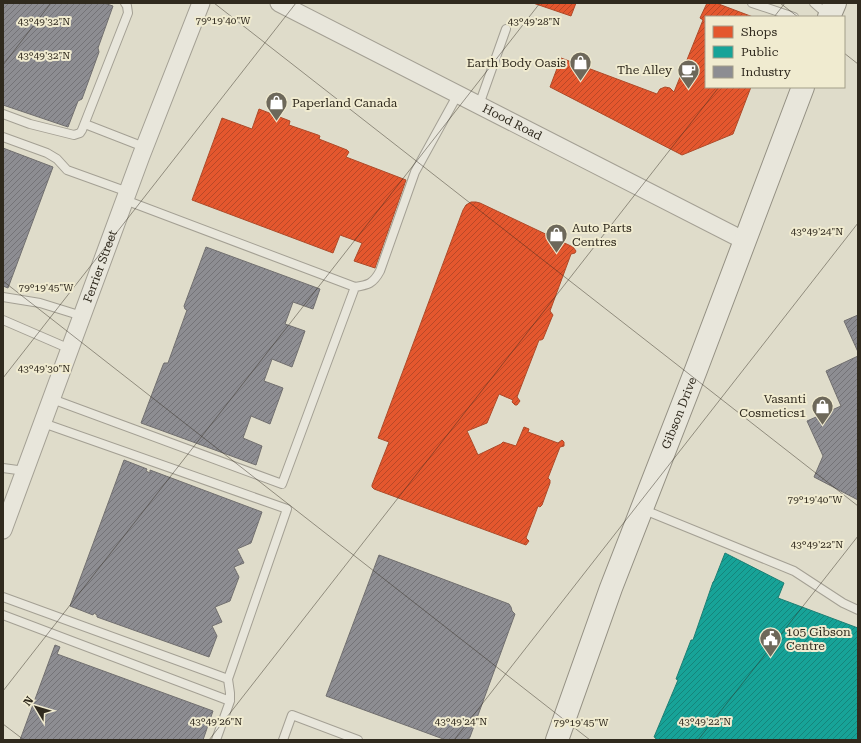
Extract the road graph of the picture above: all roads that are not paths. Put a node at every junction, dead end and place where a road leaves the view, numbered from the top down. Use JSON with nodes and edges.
{"nodes":[{"id":1,"x":125,"y":3,"type":"edge"},
{"id":2,"x":201,"y":3,"type":"edge"},
{"id":3,"x":279,"y":3,"type":"edge"},
{"id":4,"x":752,"y":3,"type":"edge"},
{"id":5,"x":791,"y":16,"type":"edge"},
{"id":6,"x":506,"y":29,"type":"dead end"},
{"id":7,"x":803,"y":88,"type":"edge"},
{"id":8,"x":458,"y":94,"type":"junction"},
{"id":9,"x":479,"y":105,"type":"junction"},
{"id":10,"x":3,"y":114,"type":"edge"},
{"id":11,"x":85,"y":124,"type":"junction"},
{"id":12,"x":3,"y":137,"type":"edge"},
{"id":13,"x":144,"y":148,"type":"junction"},
{"id":14,"x":126,"y":196,"type":"junction"},
{"id":15,"x":745,"y":241,"type":"junction"},
{"id":16,"x":355,"y":287,"type":"junction"},
{"id":17,"x":3,"y":297,"type":"edge"},
{"id":18,"x":82,"y":316,"type":"junction"},
{"id":19,"x":3,"y":320,"type":"edge"},
{"id":20,"x":70,"y":349,"type":"junction"},
{"id":21,"x":52,"y":398,"type":"junction"},
{"id":22,"x":43,"y":423,"type":"junction"},
{"id":23,"x":3,"y":468,"type":"edge"},
{"id":24,"x":25,"y":471,"type":"junction"},
{"id":25,"x":8,"y":503,"type":"edge"},
{"id":26,"x":642,"y":508,"type":"junction"},
{"id":27,"x":3,"y":530,"type":"edge"},
{"id":28,"x":3,"y":597,"type":"edge"},
{"id":29,"x":858,"y":610,"type":"edge"},
{"id":30,"x":3,"y":615,"type":"edge"},
{"id":31,"x":228,"y":679,"type":"junction"},
{"id":32,"x":230,"y":701,"type":"junction"},
{"id":33,"x":216,"y":740,"type":"edge"},
{"id":34,"x":282,"y":740,"type":"edge"},
{"id":35,"x":358,"y":740,"type":"edge"},
{"id":36,"x":557,"y":740,"type":"edge"}],
"edges":[{"from":1,"to":11,"type":"lane"},
{"from":2,"to":13,"type":"street","name":"Ferrier Street"},
{"from":3,"to":8,"type":"street","name":"Hood Road"},
{"from":4,"to":5,"type":"lane"},
{"from":6,"to":9,"type":"lane"},
{"from":7,"to":15,"type":"main road","name":"Gibson Drive"},
{"from":8,"to":9,"type":"street","name":"Hood Road"},
{"from":8,"to":16,"type":"lane"},
{"from":9,"to":15,"type":"street","name":"Hood Road"},
{"from":10,"to":11,"type":"lane"},
{"from":11,"to":13,"type":"lane"},
{"from":12,"to":14,"type":"lane"},
{"from":13,"to":14,"type":"street","name":"Ferrier Street"},
{"from":14,"to":16,"type":"lane"},
{"from":14,"to":18,"type":"street","name":"Ferrier Street"},
{"from":15,"to":26,"type":"main road","name":"Gibson Drive"},
{"from":16,"to":21,"type":"lane"},
{"from":17,"to":18,"type":"lane"},
{"from":18,"to":20,"type":"street","name":"Ferrier Street"},
{"from":19,"to":20,"type":"lane"},
{"from":20,"to":21,"type":"street","name":"Ferrier Street"},
{"from":21,"to":22,"type":"street","name":"Ferrier Street"},
{"from":22,"to":24,"type":"street","name":"Ferrier Street"},
{"from":22,"to":31,"type":"lane"},
{"from":23,"to":24,"type":"lane"},
{"from":24,"to":25,"type":"street","name":"Ferrier Street"},
{"from":25,"to":27,"type":"street","name":"Ferrier Street"},
{"from":26,"to":29,"type":"lane"},
{"from":26,"to":36,"type":"main road","name":"Gibson Drive"},
{"from":28,"to":31,"type":"lane"},
{"from":30,"to":32,"type":"lane"},
{"from":31,"to":32,"type":"lane"},
{"from":32,"to":33,"type":"lane"},
{"from":34,"to":35,"type":"lane"}]}
